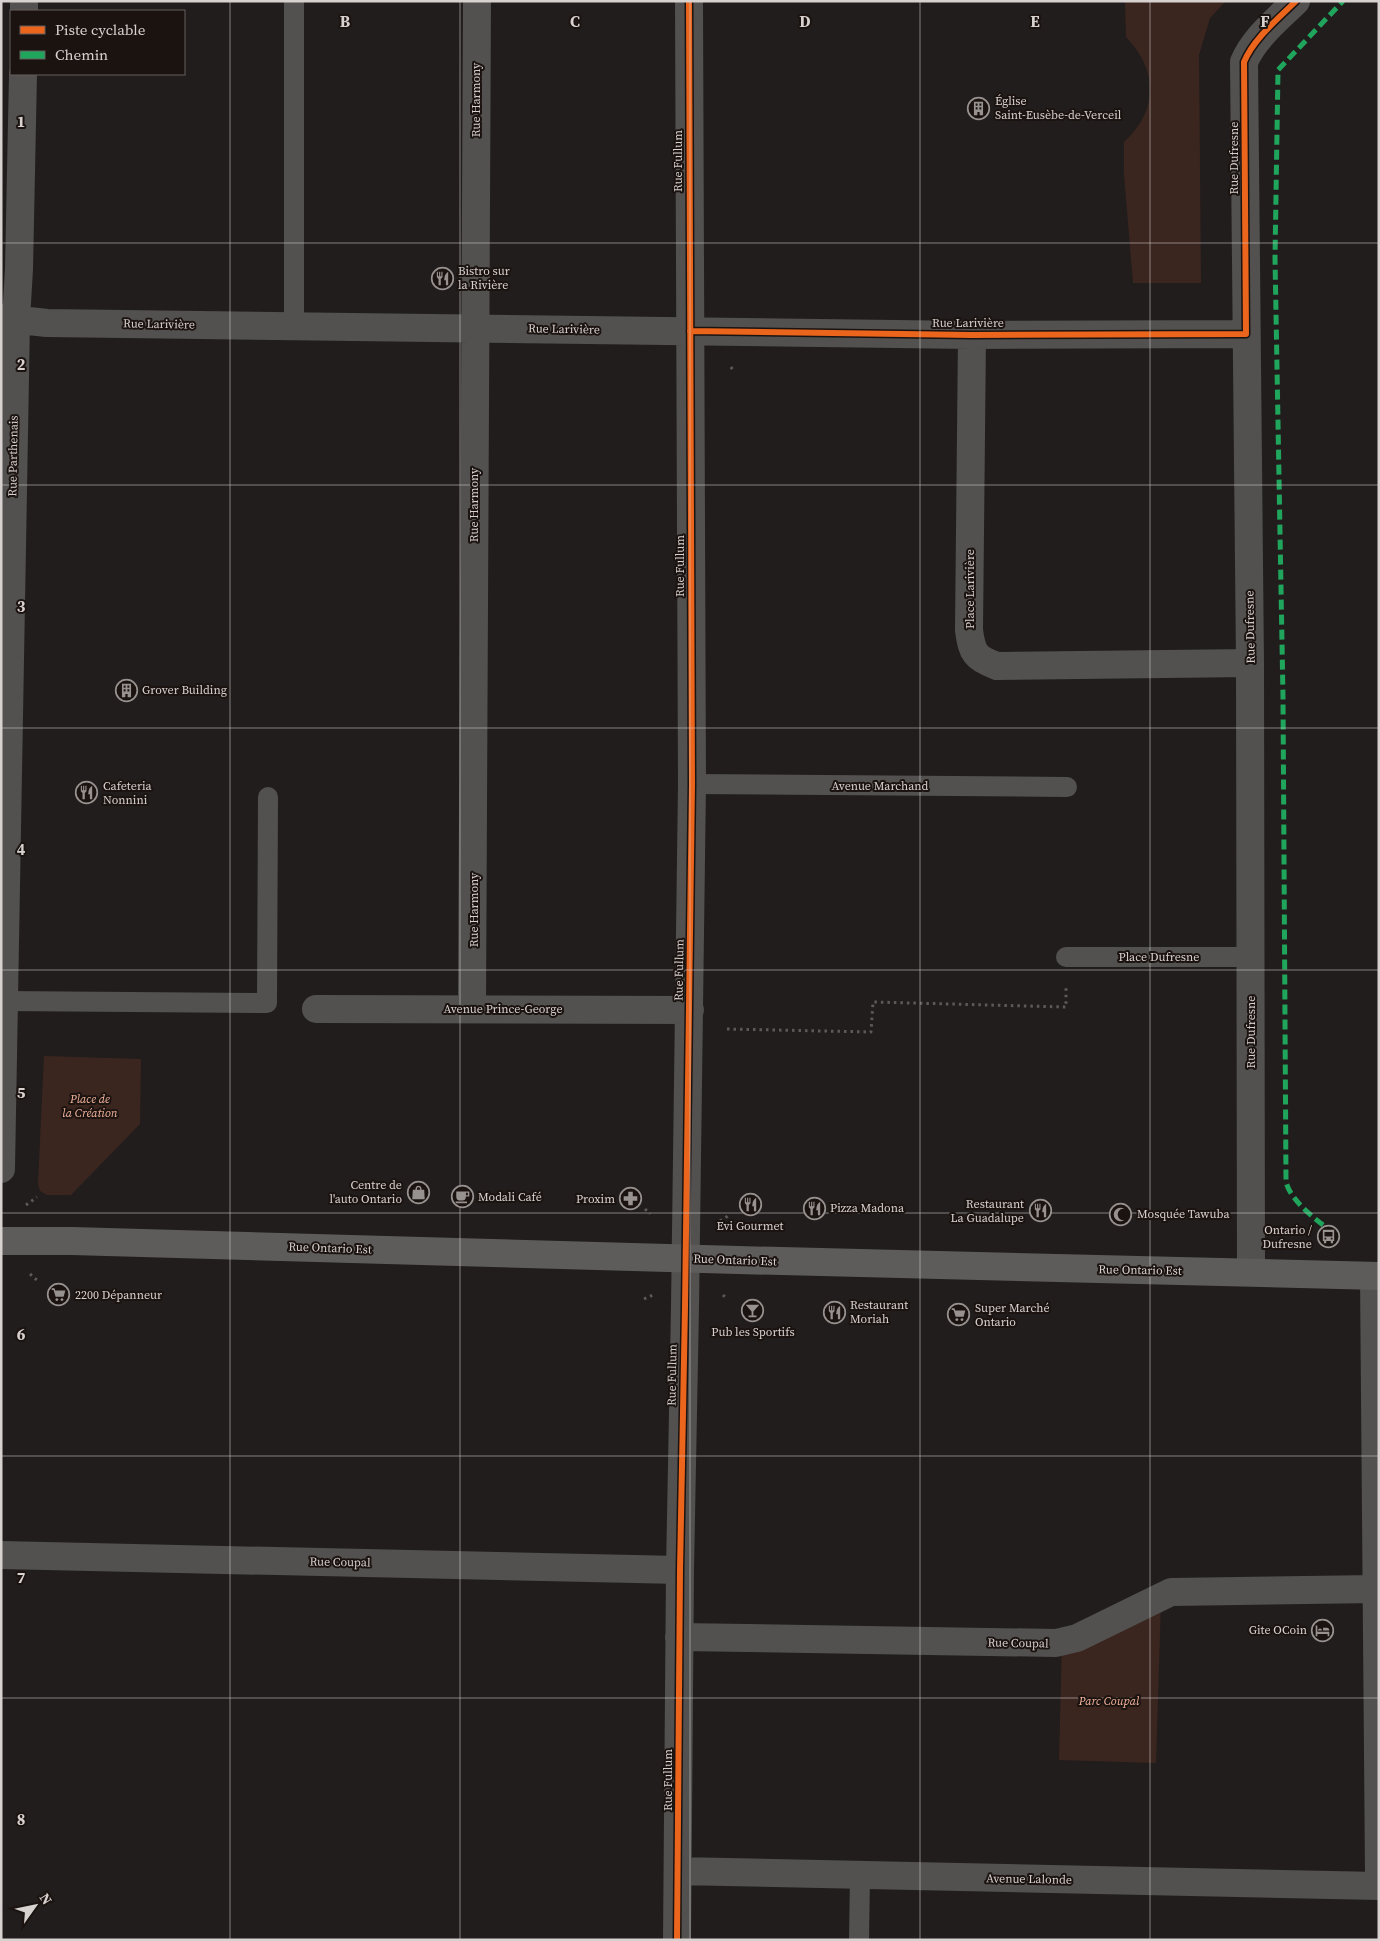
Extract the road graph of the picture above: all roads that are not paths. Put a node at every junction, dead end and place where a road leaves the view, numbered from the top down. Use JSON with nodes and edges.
{"nodes":[{"id":1,"x":294,"y":1,"type":"edge"},
{"id":2,"x":477,"y":1,"type":"edge"},
{"id":3,"x":689,"y":1,"type":"edge"},
{"id":4,"x":1296,"y":1,"type":"edge"},
{"id":5,"x":23,"y":75,"type":"edge"},
{"id":6,"x":8,"y":319,"type":"edge"},
{"id":7,"x":294,"y":325,"type":"junction"},
{"id":8,"x":475,"y":328,"type":"junction"},
{"id":9,"x":690,"y":331,"type":"junction"},
{"id":10,"x":1246,"y":334,"type":"junction"},
{"id":11,"x":972,"y":335,"type":"junction"},
{"id":12,"x":1250,"y":663,"type":"junction"},
{"id":13,"x":692,"y":784,"type":"junction"},
{"id":14,"x":1068,"y":787,"type":"dead end"},
{"id":15,"x":268,"y":796,"type":"dead end"},
{"id":16,"x":1066,"y":957,"type":"road end"},
{"id":17,"x":1251,"y":957,"type":"junction"},
{"id":18,"x":4,"y":1001,"type":"junction"},
{"id":19,"x":316,"y":1009,"type":"dead end"},
{"id":20,"x":472,"y":1010,"type":"junction"},
{"id":21,"x":690,"y":1010,"type":"junction"},
{"id":22,"x":1,"y":1169,"type":"edge"},
{"id":23,"x":1,"y":1241,"type":"edge"},
{"id":24,"x":685,"y":1258,"type":"junction"},
{"id":25,"x":1251,"y":1272,"type":"junction"},
{"id":26,"x":1376,"y":1276,"type":"edge"},
{"id":27,"x":1,"y":1555,"type":"edge"},
{"id":28,"x":680,"y":1570,"type":"junction"},
{"id":29,"x":1376,"y":1589,"type":"junction"},
{"id":30,"x":679,"y":1638,"type":"junction"},
{"id":31,"x":678,"y":1871,"type":"junction"},
{"id":32,"x":1379,"y":1874,"type":"edge"},
{"id":33,"x":860,"y":1876,"type":"junction"},
{"id":34,"x":1379,"y":1886,"type":"edge"},
{"id":35,"x":677,"y":1940,"type":"edge"},
{"id":36,"x":859,"y":1940,"type":"edge"}],
"edges":[{"from":1,"to":7,"type":"lane"},
{"from":2,"to":8,"type":"street","name":"Rue Harmony"},
{"from":3,"to":9,"type":"street","name":"Rue Fullum"},
{"from":4,"to":10,"type":"street","name":"Rue Dufresne"},
{"from":5,"to":6,"type":"street","name":"Rue Parthenais"},
{"from":6,"to":7,"type":"street","name":"Rue Larivière"},
{"from":6,"to":18,"type":"street","name":"Rue Parthenais"},
{"from":7,"to":8,"type":"street","name":"Rue Larivière"},
{"from":8,"to":9,"type":"street","name":"Rue Larivière"},
{"from":8,"to":20,"type":"street","name":"Rue Harmony"},
{"from":9,"to":11,"type":"street","name":"Rue Larivière"},
{"from":9,"to":13,"type":"street","name":"Rue Fullum"},
{"from":10,"to":11,"type":"street","name":"Rue Larivière"},
{"from":10,"to":12,"type":"street","name":"Rue Dufresne"},
{"from":11,"to":12,"type":"street","name":"Place Larivière"},
{"from":12,"to":17,"type":"street","name":"Rue Dufresne"},
{"from":13,"to":14,"type":"lane","name":"Avenue Marchand"},
{"from":13,"to":21,"type":"street","name":"Rue Fullum"},
{"from":15,"to":18,"type":"lane"},
{"from":16,"to":17,"type":"lane","name":"Place Dufresne"},
{"from":17,"to":25,"type":"street","name":"Rue Dufresne"},
{"from":18,"to":22,"type":"street","name":"Rue Parthenais"},
{"from":19,"to":20,"type":"street","name":"Avenue Prince-George"},
{"from":20,"to":21,"type":"street","name":"Avenue Prince-George"},
{"from":21,"to":24,"type":"street","name":"Rue Fullum"},
{"from":23,"to":24,"type":"main road","name":"Rue Ontario Est"},
{"from":24,"to":25,"type":"main road","name":"Rue Ontario Est"},
{"from":24,"to":28,"type":"street","name":"Rue Fullum"},
{"from":25,"to":26,"type":"main road","name":"Rue Ontario Est"},
{"from":26,"to":29,"type":"street"},
{"from":27,"to":28,"type":"street","name":"Rue Coupal"},
{"from":28,"to":30,"type":"street","name":"Rue Fullum"},
{"from":29,"to":30,"type":"street","name":"Rue Coupal"},
{"from":29,"to":32,"type":"street"},
{"from":30,"to":31,"type":"street","name":"Rue Fullum"},
{"from":31,"to":33,"type":"street","name":"Avenue Lalonde"},
{"from":31,"to":35,"type":"street","name":"Rue Fullum"},
{"from":33,"to":34,"type":"street","name":"Avenue Lalonde"},
{"from":33,"to":36,"type":"lane"}]}
